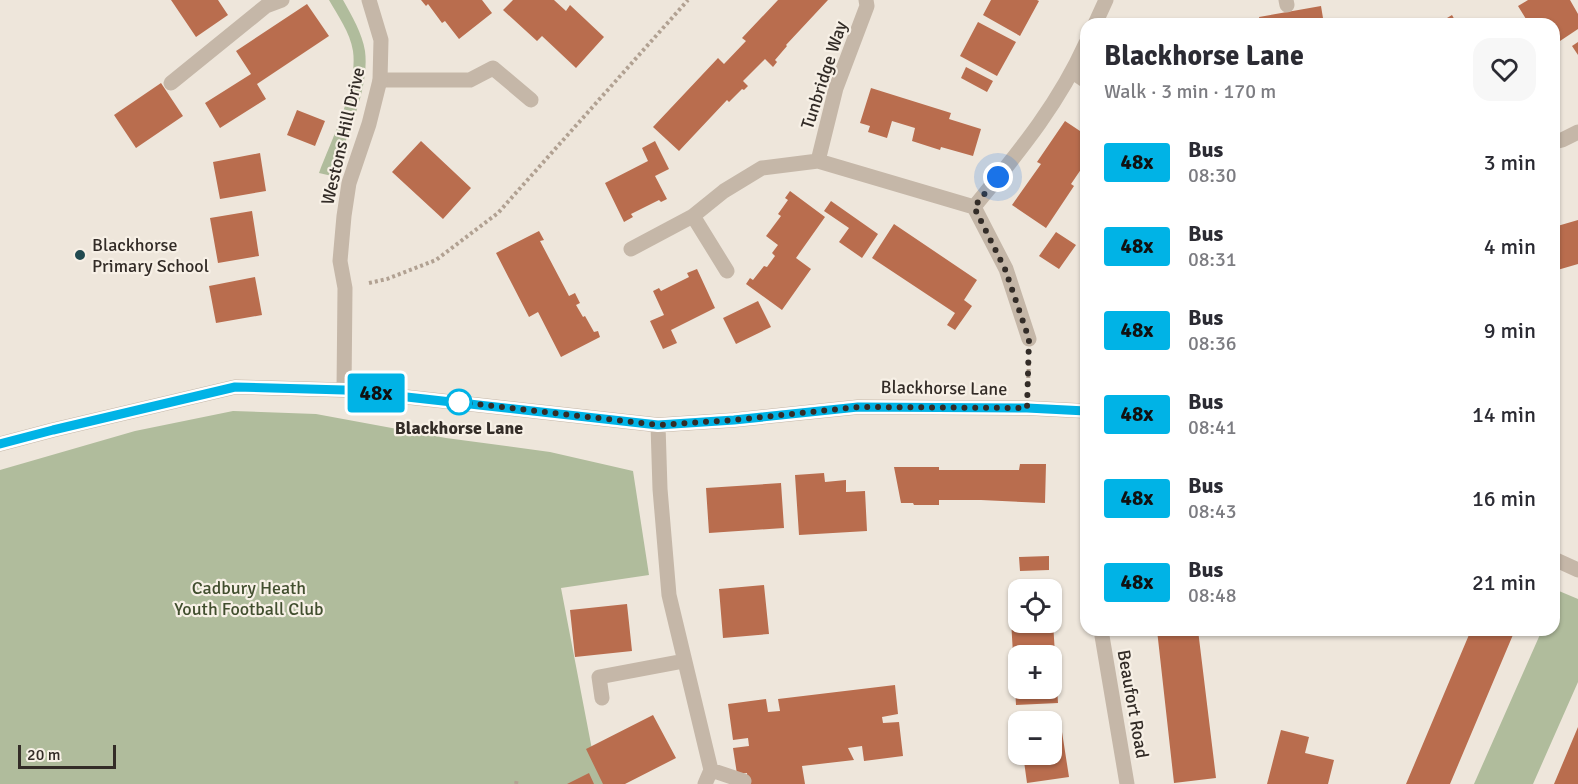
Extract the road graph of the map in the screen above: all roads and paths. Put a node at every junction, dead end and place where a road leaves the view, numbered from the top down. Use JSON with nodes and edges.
{"nodes":[{"id":1,"x":282,"y":0,"type":"edge"},
{"id":2,"x":369,"y":0,"type":"edge"},
{"id":3,"x":688,"y":0,"type":"edge"},
{"id":4,"x":866,"y":0,"type":"edge"},
{"id":5,"x":1106,"y":0,"type":"edge"},
{"id":6,"x":1098,"y":18,"type":"edge"},
{"id":7,"x":1080,"y":57,"type":"edge"},
{"id":8,"x":1073,"y":72,"type":"junction"},
{"id":9,"x":1080,"y":77,"type":"edge"},
{"id":10,"x":380,"y":80,"type":"junction"},
{"id":11,"x":171,"y":83,"type":"dead end"},
{"id":12,"x":531,"y":100,"type":"dead end"},
{"id":13,"x":1578,"y":132,"type":"edge"},
{"id":14,"x":1560,"y":141,"type":"edge"},
{"id":15,"x":818,"y":161,"type":"junction"},
{"id":16,"x":974,"y":207,"type":"junction"},
{"id":17,"x":693,"y":216,"type":"junction"},
{"id":18,"x":632,"y":249,"type":"dead end"},
{"id":19,"x":727,"y":271,"type":"dead end"},
{"id":20,"x":345,"y":288,"type":"junction"},
{"id":21,"x":1029,"y":339,"type":"joint"},
{"id":22,"x":344,"y":390,"type":"junction"},
{"id":23,"x":1027,"y":408,"type":"junction"},
{"id":24,"x":1080,"y":411,"type":"edge"},
{"id":25,"x":658,"y":425,"type":"junction"},
{"id":26,"x":0,"y":444,"type":"edge"},
{"id":27,"x":1560,"y":562,"type":"edge"},
{"id":28,"x":1578,"y":570,"type":"edge"},
{"id":29,"x":1102,"y":636,"type":"edge"},
{"id":30,"x":684,"y":661,"type":"junction"},
{"id":31,"x":602,"y":698,"type":"dead end"},
{"id":32,"x":708,"y":777,"type":"edge"},
{"id":33,"x":744,"y":781,"type":"dead end"},
{"id":34,"x":1127,"y":784,"type":"edge"}],
"edges":[{"from":1,"to":11,"type":"street"},
{"from":2,"to":10,"type":"street","name":"Westons Hill Drive"},
{"from":3,"to":20,"type":"path"},
{"from":4,"to":15,"type":"street","name":"Tunbridge Way"},
{"from":5,"to":6,"type":"street"},
{"from":7,"to":8,"type":"street"},
{"from":8,"to":9,"type":"street"},
{"from":8,"to":16,"type":"street"},
{"from":10,"to":12,"type":"street"},
{"from":10,"to":20,"type":"street","name":"Westons Hill Drive"},
{"from":13,"to":14,"type":"street"},
{"from":15,"to":16,"type":"street"},
{"from":15,"to":17,"type":"street"},
{"from":16,"to":21,"type":"street"},
{"from":17,"to":18,"type":"street"},
{"from":17,"to":19,"type":"street"},
{"from":20,"to":22,"type":"street","name":"Westons Hill Drive"},
{"from":21,"to":23,"type":"path"},
{"from":22,"to":25,"type":"street","name":"Blackhorse Lane"},
{"from":22,"to":26,"type":"street","name":"Blackhorse Lane"},
{"from":23,"to":24,"type":"street","name":"Blackhorse Lane"},
{"from":23,"to":25,"type":"street","name":"Blackhorse Lane"},
{"from":25,"to":30,"type":"street"},
{"from":27,"to":28,"type":"street"},
{"from":29,"to":34,"type":"street","name":"Beaufort Road"},
{"from":30,"to":31,"type":"street"},
{"from":30,"to":32,"type":"street"},
{"from":32,"to":33,"type":"street"}]}
